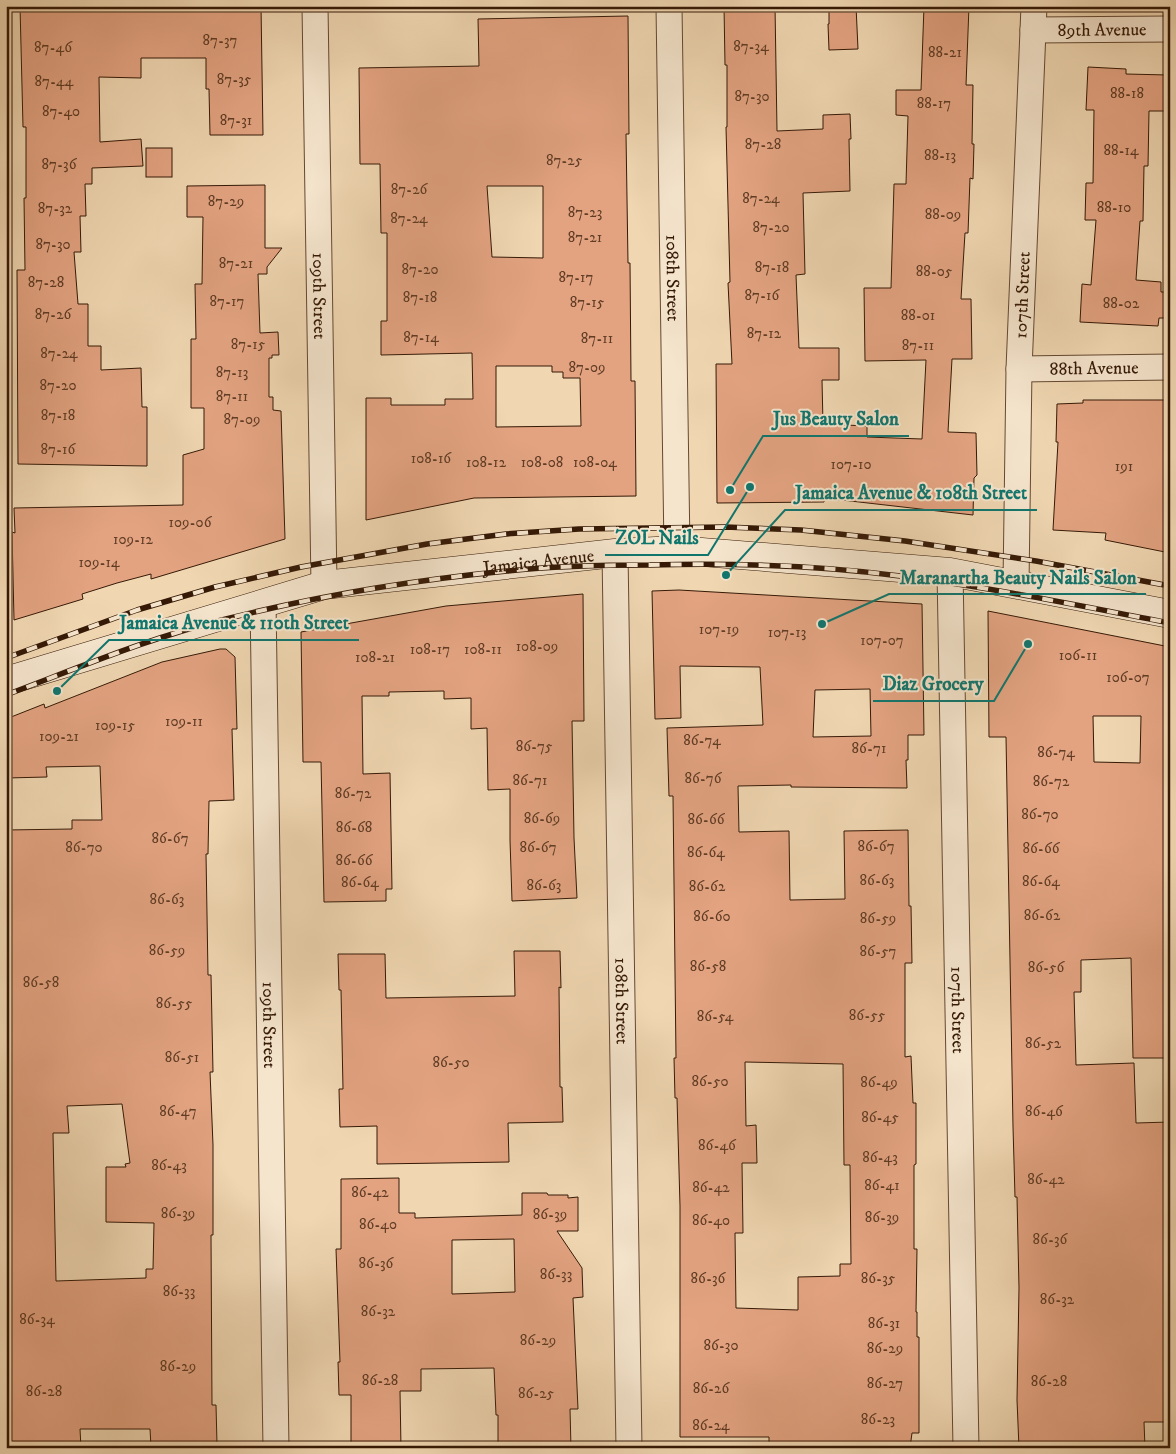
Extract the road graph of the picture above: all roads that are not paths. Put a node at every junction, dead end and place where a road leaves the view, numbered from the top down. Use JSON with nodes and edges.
{"nodes":[{"id":1,"x":315,"y":6,"type":"edge"},
{"id":2,"x":669,"y":6,"type":"edge"},
{"id":3,"x":1033,"y":18,"type":"edge"},
{"id":4,"x":1170,"y":29,"type":"edge"},
{"id":5,"x":1170,"y":367,"type":"edge"},
{"id":6,"x":1019,"y":369,"type":"junction"},
{"id":7,"x":677,"y":550,"type":"junction"},
{"id":8,"x":615,"y":554,"type":"junction"},
{"id":9,"x":950,"y":572,"type":"junction"},
{"id":10,"x":1016,"y":584,"type":"junction"},
{"id":11,"x":324,"y":585,"type":"junction"},
{"id":12,"x":263,"y":604,"type":"junction"},
{"id":13,"x":1170,"y":614,"type":"edge"},
{"id":14,"x":6,"y":681,"type":"edge"},
{"id":15,"x":276,"y":1448,"type":"edge"},
{"id":16,"x":629,"y":1448,"type":"edge"},
{"id":17,"x":966,"y":1448,"type":"edge"}],
"edges":[{"from":1,"to":11,"type":"street","name":"109th Street"},
{"from":2,"to":7,"type":"street","name":"108th Street"},
{"from":3,"to":4,"type":"street","name":"89th Avenue"},
{"from":3,"to":6,"type":"street","name":"107th Street"},
{"from":5,"to":6,"type":"street","name":"88th Avenue"},
{"from":6,"to":10,"type":"street","name":"107th Street"},
{"from":7,"to":8,"type":"main road","name":"Jamaica Avenue"},
{"from":7,"to":9,"type":"main road","name":"Jamaica Avenue"},
{"from":8,"to":11,"type":"main road","name":"Jamaica Avenue"},
{"from":8,"to":16,"type":"street","name":"108th Street"},
{"from":9,"to":10,"type":"main road","name":"Jamaica Avenue"},
{"from":9,"to":17,"type":"street","name":"107th Street"},
{"from":10,"to":13,"type":"main road","name":"Jamaica Avenue"},
{"from":11,"to":12,"type":"main road","name":"Jamaica Avenue"},
{"from":12,"to":14,"type":"main road","name":"Jamaica Avenue"},
{"from":12,"to":15,"type":"street","name":"109th Street"}]}
